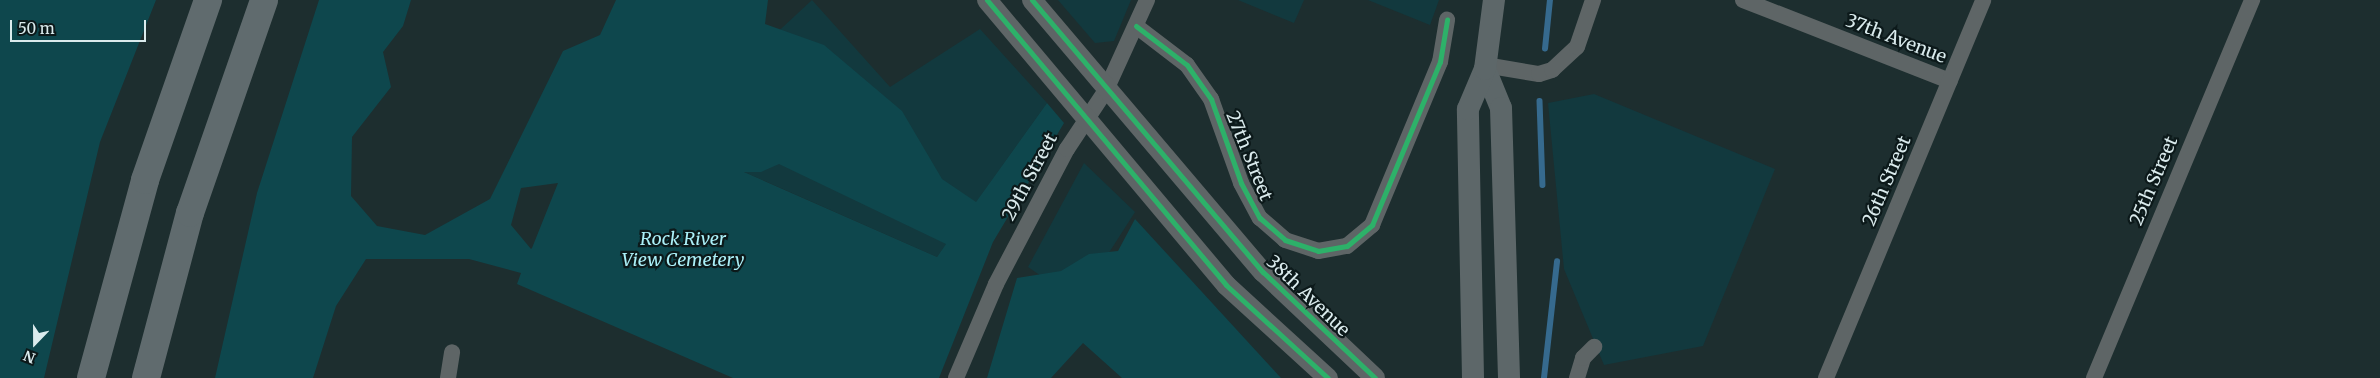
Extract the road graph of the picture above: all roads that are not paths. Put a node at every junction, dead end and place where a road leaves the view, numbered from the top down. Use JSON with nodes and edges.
{"nodes":[{"id":1,"x":208,"y":0,"type":"edge"},
{"id":2,"x":264,"y":0,"type":"edge"},
{"id":3,"x":987,"y":0,"type":"edge"},
{"id":4,"x":1032,"y":0,"type":"edge"},
{"id":5,"x":1147,"y":0,"type":"edge"},
{"id":6,"x":1494,"y":0,"type":"edge"},
{"id":7,"x":1593,"y":0,"type":"edge"},
{"id":8,"x":1743,"y":0,"type":"edge"},
{"id":9,"x":1984,"y":0,"type":"edge"},
{"id":10,"x":2252,"y":0,"type":"edge"},
{"id":11,"x":1447,"y":20,"type":"dead end"},
{"id":12,"x":1136,"y":26,"type":"junction"},
{"id":13,"x":1485,"y":67,"type":"junction"},
{"id":14,"x":1950,"y":81,"type":"junction"},
{"id":15,"x":1106,"y":90,"type":"junction"},
{"id":16,"x":1085,"y":118,"type":"junction"},
{"id":17,"x":1594,"y":347,"type":"dead end"},
{"id":18,"x":1474,"y":350,"type":"junction"},
{"id":19,"x":452,"y":352,"type":"dead end"},
{"id":20,"x":91,"y":378,"type":"edge"},
{"id":21,"x":146,"y":378,"type":"edge"},
{"id":22,"x":448,"y":378,"type":"edge"},
{"id":23,"x":956,"y":378,"type":"edge"},
{"id":24,"x":1328,"y":378,"type":"edge"},
{"id":25,"x":1376,"y":378,"type":"edge"},
{"id":26,"x":1462,"y":378,"type":"edge"},
{"id":27,"x":1473,"y":378,"type":"edge"},
{"id":28,"x":1509,"y":378,"type":"edge"},
{"id":29,"x":1577,"y":378,"type":"edge"},
{"id":30,"x":1826,"y":378,"type":"edge"},
{"id":31,"x":2094,"y":378,"type":"edge"}],
"edges":[{"from":1,"to":20,"type":"highway"},
{"from":2,"to":21,"type":"highway"},
{"from":3,"to":16,"type":"street"},
{"from":4,"to":15,"type":"street","name":"38th Avenue"},
{"from":5,"to":12,"type":"street","name":"29th Street"},
{"from":6,"to":13,"type":"main road"},
{"from":7,"to":13,"type":"street"},
{"from":8,"to":14,"type":"street","name":"37th Avenue"},
{"from":9,"to":14,"type":"street","name":"26th Street"},
{"from":10,"to":31,"type":"street","name":"25th Street"},
{"from":11,"to":12,"type":"street","name":"27th Street"},
{"from":12,"to":15,"type":"street","name":"29th Street"},
{"from":13,"to":18,"type":"main road"},
{"from":13,"to":28,"type":"main road"},
{"from":14,"to":30,"type":"street","name":"26th Street"},
{"from":15,"to":16,"type":"street","name":"29th Street"},
{"from":15,"to":25,"type":"street","name":"38th Avenue"},
{"from":16,"to":23,"type":"street","name":"29th Street"},
{"from":16,"to":24,"type":"street"},
{"from":17,"to":29,"type":"street"},
{"from":18,"to":26,"type":"main road"},
{"from":18,"to":27,"type":"main road"},
{"from":19,"to":22,"type":"street"}]}
